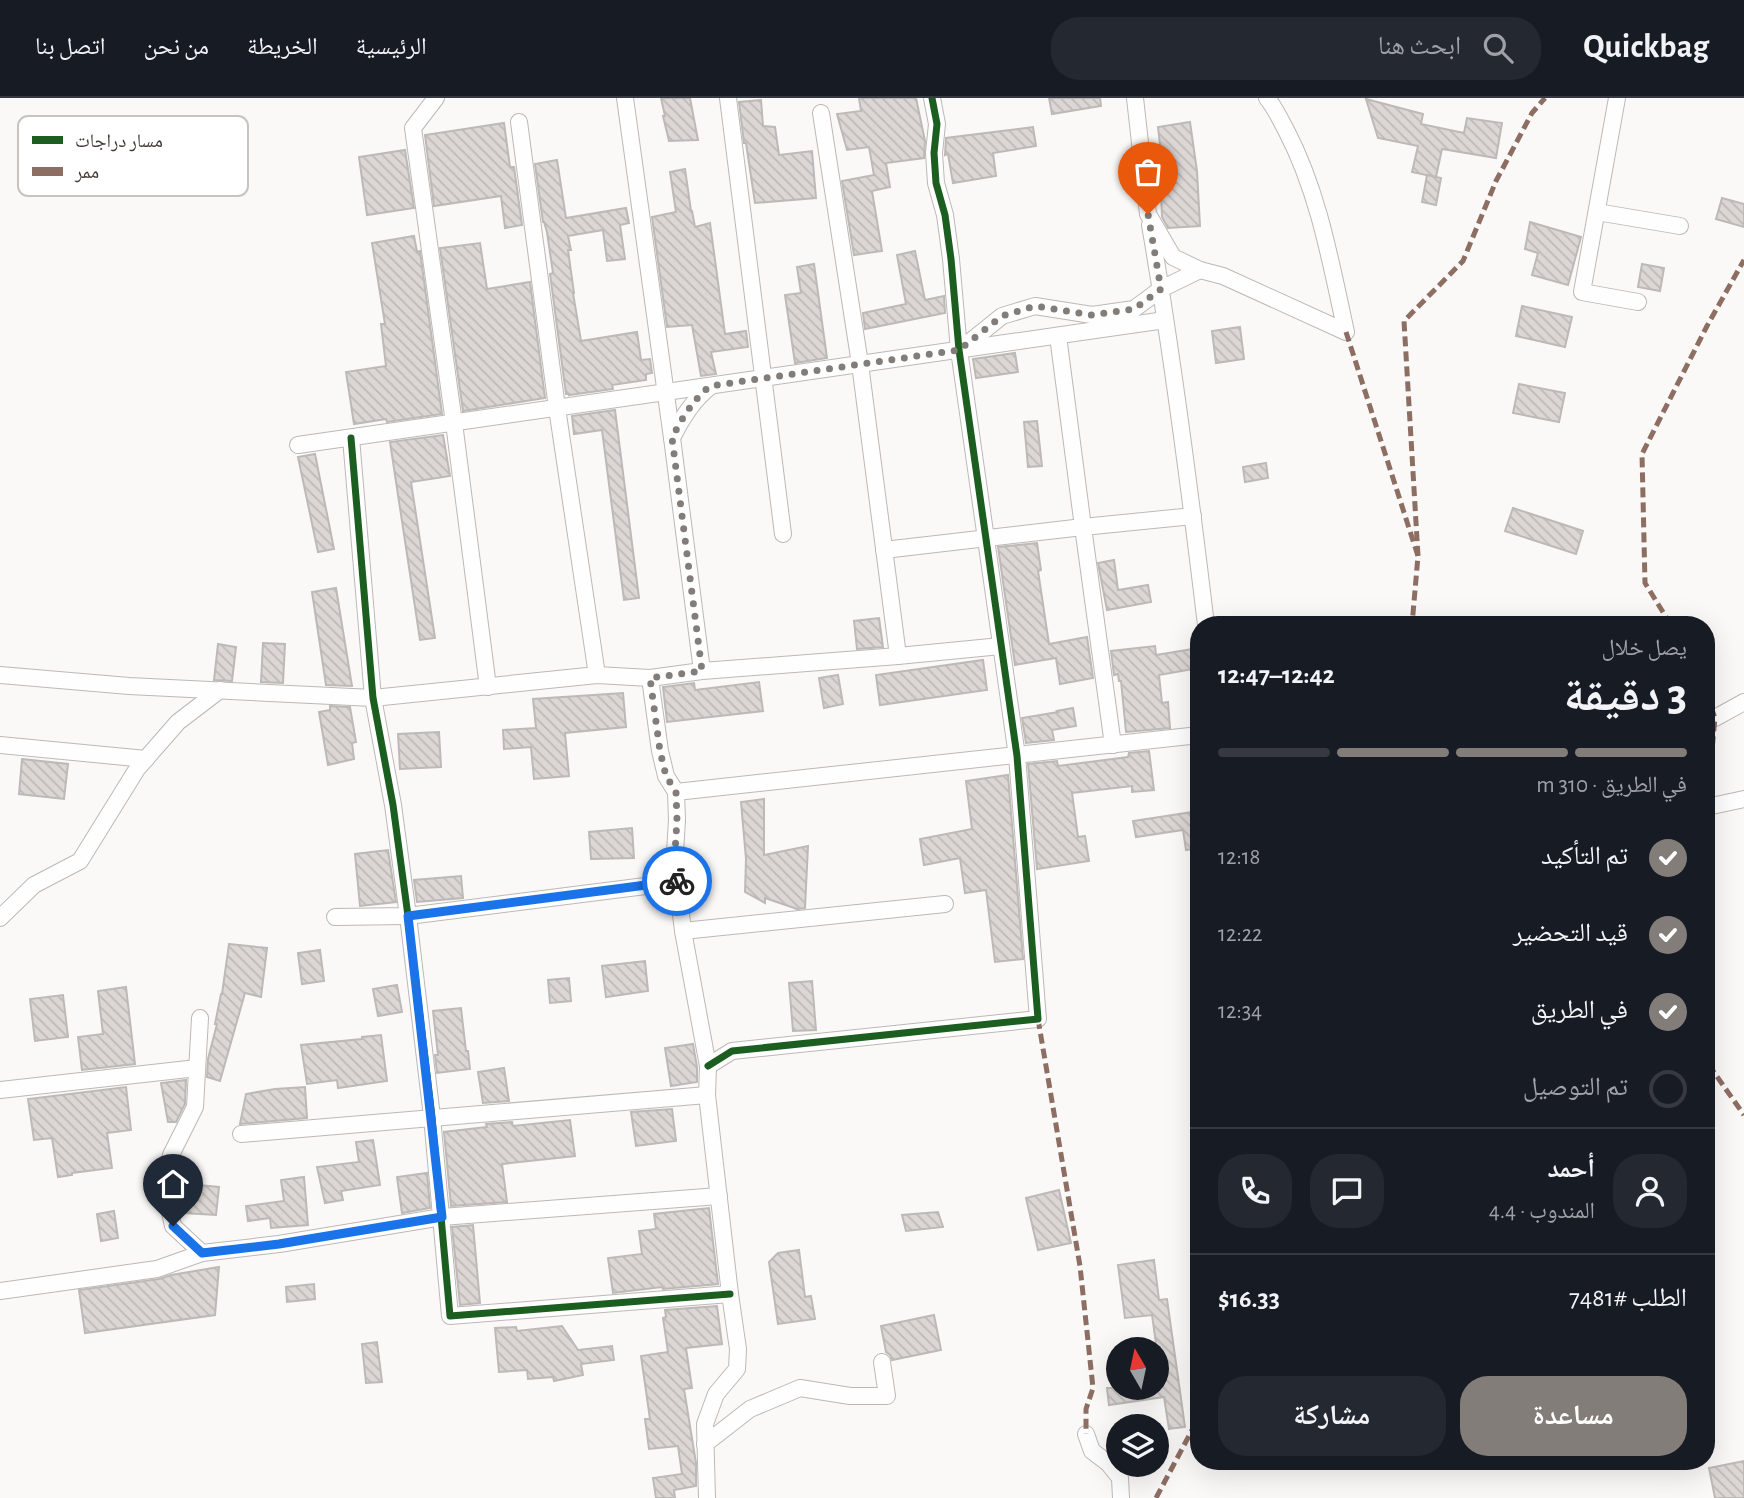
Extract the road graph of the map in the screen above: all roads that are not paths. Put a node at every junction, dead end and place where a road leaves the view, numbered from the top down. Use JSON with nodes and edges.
{"nodes":[{"id":1,"x":436,"y":98,"type":"edge"},
{"id":2,"x":625,"y":98,"type":"edge"},
{"id":3,"x":728,"y":98,"type":"edge"},
{"id":4,"x":932,"y":98,"type":"edge"},
{"id":5,"x":1135,"y":98,"type":"edge"},
{"id":6,"x":1267,"y":98,"type":"edge"},
{"id":7,"x":1617,"y":98,"type":"edge"},
{"id":8,"x":821,"y":113,"type":"dead end"},
{"id":9,"x":519,"y":122,"type":"dead end"},
{"id":10,"x":1597,"y":212,"type":"junction"},
{"id":11,"x":1148,"y":214,"type":"junction"},
{"id":12,"x":1680,"y":226,"type":"dead end"},
{"id":13,"x":1200,"y":270,"type":"junction"},
{"id":14,"x":1161,"y":289,"type":"junction"},
{"id":15,"x":1638,"y":302,"type":"dead end"},
{"id":16,"x":1166,"y":320,"type":"junction"},
{"id":17,"x":1058,"y":336,"type":"junction"},
{"id":18,"x":959,"y":350,"type":"junction"},
{"id":19,"x":860,"y":364,"type":"junction"},
{"id":20,"x":764,"y":378,"type":"junction"},
{"id":21,"x":710,"y":386,"type":"junction"},
{"id":22,"x":666,"y":392,"type":"junction"},
{"id":23,"x":557,"y":408,"type":"junction"},
{"id":24,"x":454,"y":423,"type":"junction"},
{"id":25,"x":351,"y":438,"type":"junction"},
{"id":26,"x":672,"y":438,"type":"junction"},
{"id":27,"x":298,"y":445,"type":"dead end"},
{"id":28,"x":1193,"y":516,"type":"junction"},
{"id":29,"x":1083,"y":527,"type":"junction"},
{"id":30,"x":783,"y":534,"type":"dead end"},
{"id":31,"x":986,"y":538,"type":"junction"},
{"id":32,"x":884,"y":550,"type":"junction"},
{"id":33,"x":1205,"y":616,"type":"edge"},
{"id":34,"x":1001,"y":646,"type":"junction"},
{"id":35,"x":898,"y":656,"type":"junction"},
{"id":36,"x":702,"y":671,"type":"junction"},
{"id":37,"x":0,"y":675,"type":"edge"},
{"id":38,"x":597,"y":676,"type":"junction"},
{"id":39,"x":650,"y":678,"type":"junction"},
{"id":40,"x":488,"y":687,"type":"junction"},
{"id":41,"x":220,"y":690,"type":"junction"},
{"id":42,"x":373,"y":698,"type":"junction"},
{"id":43,"x":1744,"y":702,"type":"edge"},
{"id":44,"x":1715,"y":718,"type":"dead end"},
{"id":45,"x":1190,"y":736,"type":"edge"},
{"id":46,"x":0,"y":745,"type":"edge"},
{"id":47,"x":1113,"y":745,"type":"junction"},
{"id":48,"x":1017,"y":756,"type":"junction"},
{"id":49,"x":146,"y":759,"type":"junction"},
{"id":50,"x":676,"y":792,"type":"junction"},
{"id":51,"x":1744,"y":799,"type":"edge"},
{"id":52,"x":1715,"y":805,"type":"edge"},
{"id":53,"x":677,"y":882,"type":"junction"},
{"id":54,"x":945,"y":904,"type":"dead end"},
{"id":55,"x":408,"y":916,"type":"junction"},
{"id":56,"x":335,"y":917,"type":"dead end"},
{"id":57,"x":0,"y":918,"type":"edge"},
{"id":58,"x":682,"y":931,"type":"junction"},
{"id":59,"x":200,"y":1018,"type":"dead end"},
{"id":60,"x":708,"y":1066,"type":"junction"},
{"id":61,"x":197,"y":1068,"type":"junction"},
{"id":62,"x":0,"y":1090,"type":"edge"},
{"id":63,"x":707,"y":1095,"type":"junction"},
{"id":64,"x":432,"y":1117,"type":"junction"},
{"id":65,"x":240,"y":1134,"type":"dead end"},
{"id":66,"x":719,"y":1196,"type":"junction"},
{"id":67,"x":442,"y":1217,"type":"junction"},
{"id":68,"x":202,"y":1253,"type":"junction"},
{"id":69,"x":0,"y":1292,"type":"edge"},
{"id":70,"x":730,"y":1294,"type":"junction"},
{"id":71,"x":882,"y":1362,"type":"dead end"},
{"id":72,"x":1086,"y":1434,"type":"dead end"},
{"id":73,"x":705,"y":1444,"type":"junction"},
{"id":74,"x":707,"y":1498,"type":"edge"},
{"id":75,"x":1121,"y":1498,"type":"edge"}],
"edges":[{"from":1,"to":24,"type":"street"},
{"from":2,"to":22,"type":"street"},
{"from":3,"to":20,"type":"street"},
{"from":4,"to":18,"type":"street"},
{"from":5,"to":11,"type":"street"},
{"from":6,"to":13,"type":"street"},
{"from":7,"to":10,"type":"street"},
{"from":8,"to":19,"type":"street"},
{"from":9,"to":23,"type":"street"},
{"from":10,"to":12,"type":"street"},
{"from":10,"to":15,"type":"street"},
{"from":11,"to":13,"type":"street"},
{"from":11,"to":14,"type":"street"},
{"from":13,"to":14,"type":"street"},
{"from":14,"to":16,"type":"street"},
{"from":14,"to":18,"type":"street"},
{"from":16,"to":17,"type":"street"},
{"from":16,"to":28,"type":"street"},
{"from":17,"to":18,"type":"street"},
{"from":17,"to":29,"type":"street"},
{"from":18,"to":19,"type":"street"},
{"from":18,"to":31,"type":"street"},
{"from":19,"to":20,"type":"street"},
{"from":19,"to":32,"type":"street"},
{"from":20,"to":21,"type":"street"},
{"from":20,"to":30,"type":"street"},
{"from":21,"to":22,"type":"street"},
{"from":21,"to":26,"type":"street"},
{"from":22,"to":23,"type":"street"},
{"from":22,"to":26,"type":"street"},
{"from":23,"to":24,"type":"street"},
{"from":23,"to":38,"type":"street"},
{"from":24,"to":25,"type":"street"},
{"from":24,"to":40,"type":"street"},
{"from":25,"to":27,"type":"street"},
{"from":25,"to":42,"type":"street"},
{"from":26,"to":36,"type":"street"},
{"from":28,"to":29,"type":"street"},
{"from":28,"to":33,"type":"street"},
{"from":29,"to":31,"type":"street"},
{"from":29,"to":47,"type":"street"},
{"from":31,"to":32,"type":"street"},
{"from":31,"to":34,"type":"street"},
{"from":32,"to":35,"type":"street"},
{"from":34,"to":35,"type":"street"},
{"from":34,"to":48,"type":"street"},
{"from":35,"to":36,"type":"street"},
{"from":36,"to":39,"type":"street"},
{"from":37,"to":41,"type":"street"},
{"from":38,"to":39,"type":"street"},
{"from":38,"to":40,"type":"street"},
{"from":39,"to":50,"type":"street"},
{"from":40,"to":42,"type":"street"},
{"from":41,"to":42,"type":"street"},
{"from":41,"to":49,"type":"street"},
{"from":42,"to":55,"type":"street"},
{"from":43,"to":44,"type":"street"},
{"from":45,"to":47,"type":"street"},
{"from":46,"to":49,"type":"street"},
{"from":47,"to":48,"type":"street"},
{"from":48,"to":50,"type":"street"},
{"from":48,"to":60,"type":"street"},
{"from":49,"to":57,"type":"street"},
{"from":50,"to":53,"type":"street"},
{"from":51,"to":52,"type":"street"},
{"from":53,"to":55,"type":"street"},
{"from":53,"to":58,"type":"street"},
{"from":54,"to":58,"type":"street"},
{"from":55,"to":56,"type":"street"},
{"from":55,"to":64,"type":"street"},
{"from":58,"to":60,"type":"street"},
{"from":59,"to":61,"type":"street"},
{"from":60,"to":63,"type":"street"},
{"from":61,"to":62,"type":"street"},
{"from":61,"to":68,"type":"street"},
{"from":63,"to":64,"type":"street"},
{"from":63,"to":66,"type":"street"},
{"from":64,"to":65,"type":"street"},
{"from":64,"to":67,"type":"street"},
{"from":66,"to":67,"type":"street"},
{"from":66,"to":70,"type":"street"},
{"from":67,"to":68,"type":"street"},
{"from":67,"to":70,"type":"street"},
{"from":68,"to":69,"type":"street"},
{"from":70,"to":73,"type":"street"},
{"from":71,"to":73,"type":"street"},
{"from":72,"to":75,"type":"street"},
{"from":73,"to":74,"type":"street"}]}
